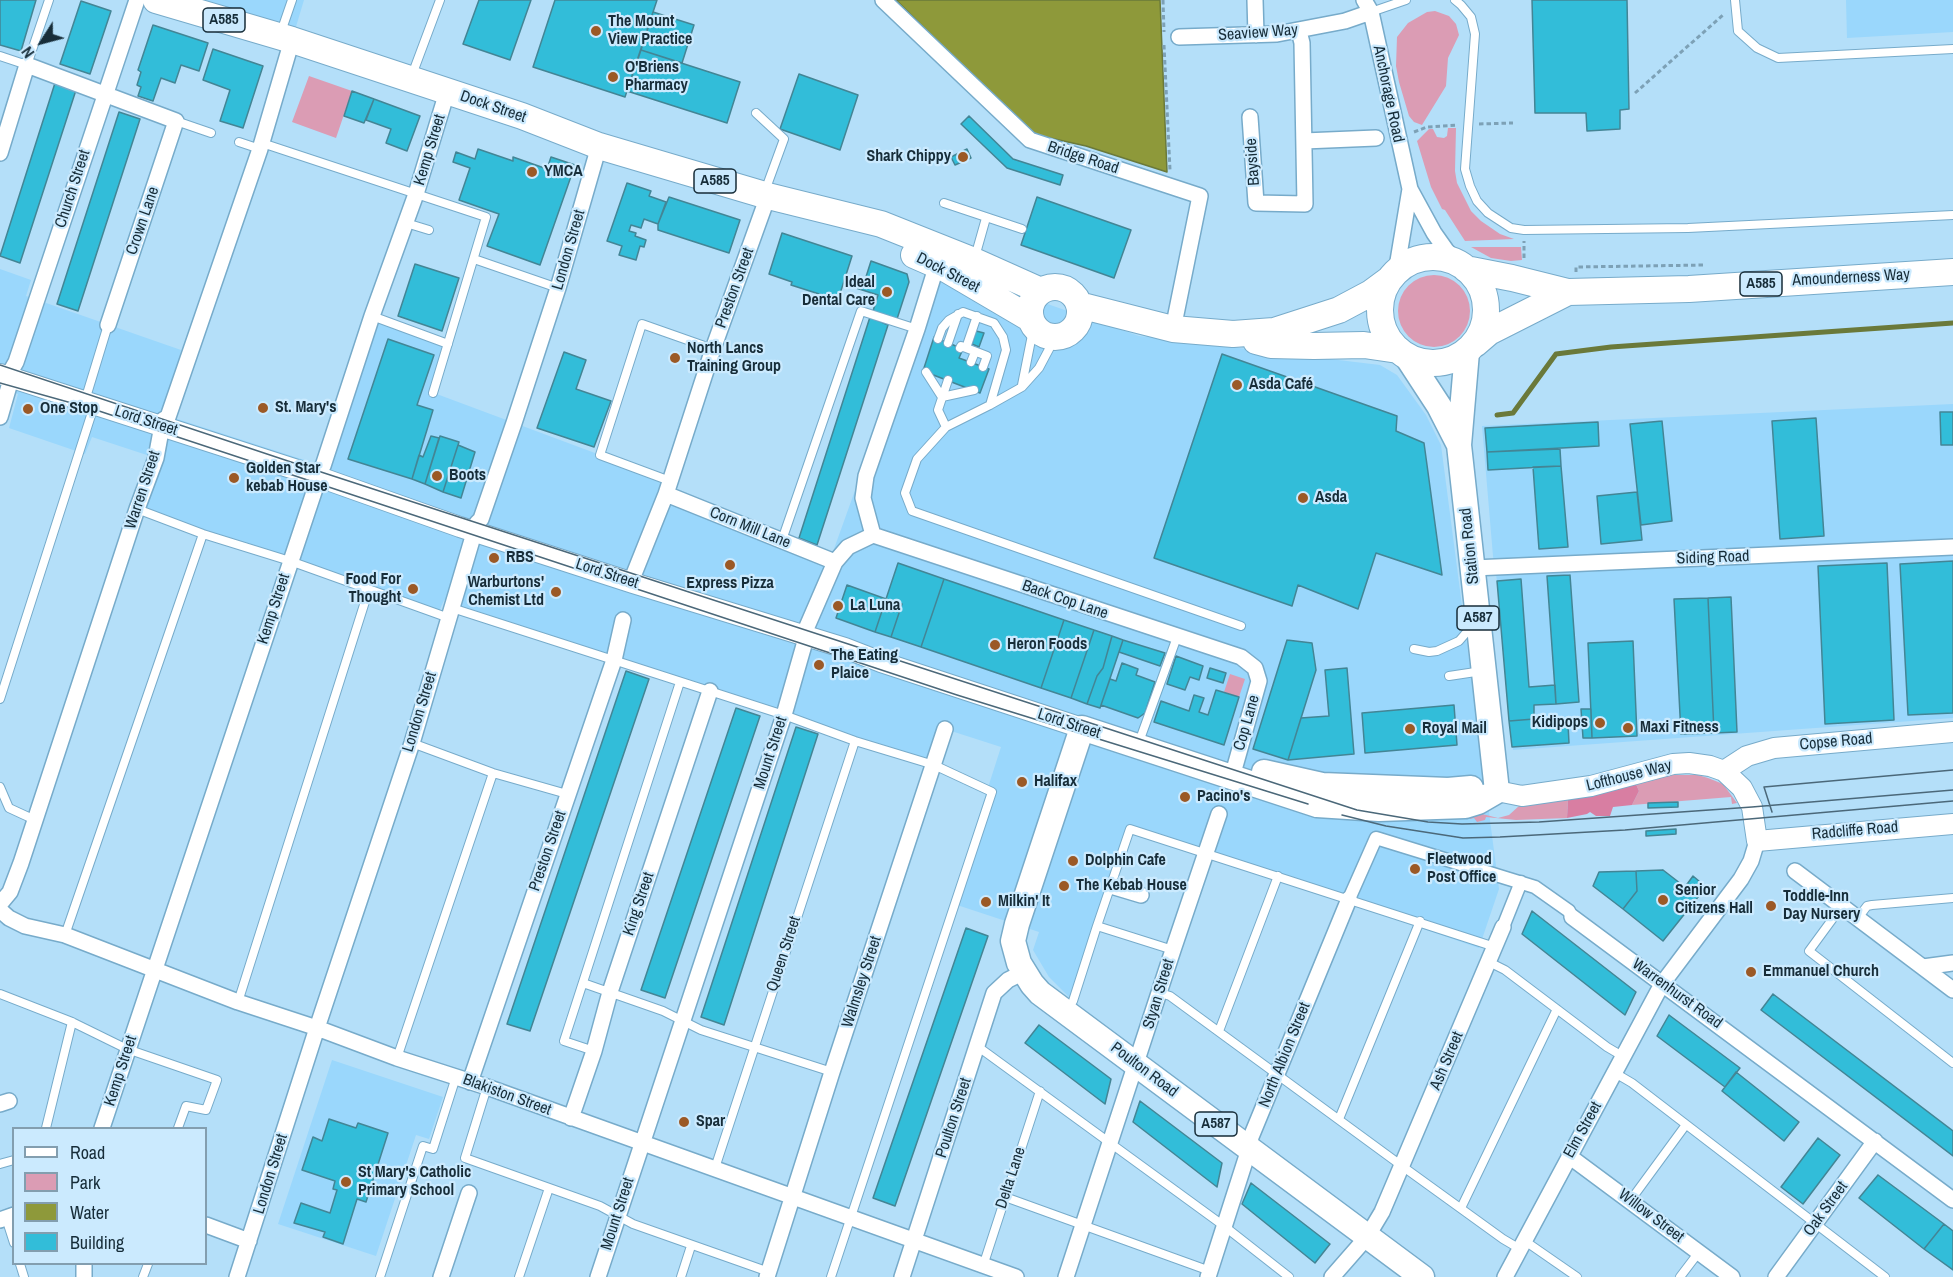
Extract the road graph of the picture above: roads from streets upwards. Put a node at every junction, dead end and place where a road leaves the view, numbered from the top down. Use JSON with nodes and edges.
{"nodes":[{"id":1,"x":137,"y":0,"type":"edge"},
{"id":2,"x":156,"y":0,"type":"edge"},
{"id":3,"x":883,"y":0,"type":"edge"},
{"id":4,"x":1255,"y":0,"type":"edge"},
{"id":5,"x":1367,"y":6,"type":"edge"},
{"id":6,"x":1299,"y":31,"type":"junction"},
{"id":7,"x":1256,"y":35,"type":"junction"},
{"id":8,"x":286,"y":38,"type":"junction"},
{"id":9,"x":1172,"y":40,"type":"road end"},
{"id":10,"x":447,"y":92,"type":"junction"},
{"id":11,"x":105,"y":94,"type":"junction"},
{"id":12,"x":1250,"y":117,"type":"dead end"},
{"id":13,"x":1376,"y":138,"type":"dead end"},
{"id":14,"x":1304,"y":141,"type":"junction"},
{"id":15,"x":599,"y":146,"type":"junction"},
{"id":16,"x":0,"y":153,"type":"edge"},
{"id":17,"x":1410,"y":189,"type":"junction"},
{"id":18,"x":765,"y":196,"type":"junction"},
{"id":19,"x":940,"y":256,"type":"junction"},
{"id":20,"x":1463,"y":266,"type":"junction"},
{"id":21,"x":1953,"y":272,"type":"edge"},
{"id":22,"x":978,"y":276,"type":"junction"},
{"id":23,"x":1393,"y":276,"type":"junction"},
{"id":24,"x":1041,"y":291,"type":"junction"},
{"id":25,"x":1568,"y":291,"type":"junction"},
{"id":26,"x":1054,"y":323,"type":"junction"},
{"id":27,"x":108,"y":325,"type":"road end"},
{"id":28,"x":1173,"y":329,"type":"junction"},
{"id":29,"x":1233,"y":334,"type":"junction"},
{"id":30,"x":1471,"y":348,"type":"junction"},
{"id":31,"x":1403,"y":353,"type":"junction"},
{"id":32,"x":6,"y":376,"type":"edge"},
{"id":33,"x":0,"y":417,"type":"edge"},
{"id":34,"x":163,"y":426,"type":"junction"},
{"id":35,"x":1459,"y":445,"type":"junction"},
{"id":36,"x":319,"y":477,"type":"junction"},
{"id":37,"x":668,"y":487,"type":"junction"},
{"id":38,"x":476,"y":532,"type":"junction"},
{"id":39,"x":873,"y":535,"type":"junction"},
{"id":40,"x":1953,"y":547,"type":"edge"},
{"id":41,"x":835,"y":562,"type":"junction"},
{"id":42,"x":1473,"y":568,"type":"junction"},
{"id":43,"x":633,"y":583,"type":"junction"},
{"id":44,"x":623,"y":620,"type":"dead end"},
{"id":45,"x":806,"y":636,"type":"junction"},
{"id":46,"x":1255,"y":668,"type":"joint"},
{"id":47,"x":710,"y":692,"type":"road end"},
{"id":48,"x":1082,"y":728,"type":"junction"},
{"id":49,"x":945,"y":729,"type":"dead end"},
{"id":50,"x":1953,"y":732,"type":"edge"},
{"id":51,"x":1227,"y":771,"type":"junction"},
{"id":52,"x":1724,"y":771,"type":"junction"},
{"id":53,"x":1497,"y":791,"type":"junction"},
{"id":54,"x":1219,"y":814,"type":"dead end"},
{"id":55,"x":1953,"y":824,"type":"edge"},
{"id":56,"x":1376,"y":838,"type":"joint"},
{"id":57,"x":1757,"y":841,"type":"junction"},
{"id":58,"x":1795,"y":871,"type":"dead end"},
{"id":59,"x":1521,"y":882,"type":"junction"},
{"id":60,"x":1111,"y":886,"type":"road end"},
{"id":61,"x":1141,"y":895,"type":"dead end"},
{"id":62,"x":1349,"y":899,"type":"joint"},
{"id":63,"x":0,"y":904,"type":"edge"},
{"id":64,"x":0,"y":910,"type":"edge"},
{"id":65,"x":1572,"y":917,"type":"joint"},
{"id":66,"x":1503,"y":927,"type":"joint"},
{"id":67,"x":1953,"y":963,"type":"edge"},
{"id":68,"x":1923,"y":967,"type":"junction"},
{"id":69,"x":1021,"y":968,"type":"junction"},
{"id":70,"x":154,"y":969,"type":"junction"},
{"id":71,"x":1662,"y":984,"type":"junction"},
{"id":72,"x":1953,"y":990,"type":"edge"},
{"id":73,"x":316,"y":1028,"type":"junction"},
{"id":74,"x":1136,"y":1065,"type":"junction"},
{"id":75,"x":463,"y":1080,"type":"junction"},
{"id":76,"x":571,"y":1118,"type":"junction"},
{"id":77,"x":102,"y":1127,"type":"edge"},
{"id":78,"x":1875,"y":1141,"type":"junction"},
{"id":79,"x":641,"y":1143,"type":"junction"},
{"id":80,"x":1249,"y":1149,"type":"junction"},
{"id":81,"x":1569,"y":1156,"type":"junction"},
{"id":82,"x":469,"y":1192,"type":"dead end"},
{"id":83,"x":792,"y":1197,"type":"junction"},
{"id":84,"x":1953,"y":1200,"type":"edge"},
{"id":85,"x":207,"y":1225,"type":"edge"},
{"id":86,"x":1367,"y":1237,"type":"junction"},
{"id":87,"x":249,"y":1240,"type":"junction"},
{"id":88,"x":914,"y":1240,"type":"junction"},
{"id":89,"x":1209,"y":1274,"type":"edge"},
{"id":90,"x":768,"y":1275,"type":"edge"},
{"id":91,"x":237,"y":1277,"type":"edge"},
{"id":92,"x":441,"y":1277,"type":"edge"},
{"id":93,"x":598,"y":1277,"type":"edge"},
{"id":94,"x":902,"y":1277,"type":"edge"},
{"id":95,"x":1016,"y":1277,"type":"edge"},
{"id":96,"x":1066,"y":1277,"type":"edge"},
{"id":97,"x":1332,"y":1277,"type":"edge"},
{"id":98,"x":1422,"y":1277,"type":"edge"},
{"id":99,"x":1505,"y":1277,"type":"edge"},
{"id":100,"x":1732,"y":1277,"type":"edge"},
{"id":101,"x":1776,"y":1277,"type":"edge"}],
"edges":[{"from":1,"to":11,"type":"street","name":"Church Street"},
{"from":2,"to":8,"type":"highway","name":"Dock Street","number":"A585"},
{"from":3,"to":28,"type":"street","name":"Bridge Road"},
{"from":4,"to":7,"type":"street"},
{"from":5,"to":6,"type":"street","name":"Seaview Way"},
{"from":5,"to":17,"type":"street","name":"Anchorage Road"},
{"from":6,"to":7,"type":"street","name":"Seaview Way"},
{"from":6,"to":14,"type":"street","name":"Bayside"},
{"from":7,"to":9,"type":"street","name":"Seaview Way"},
{"from":8,"to":10,"type":"highway","name":"Dock Street","number":"A585"},
{"from":8,"to":34,"type":"street","name":"Warren Street"},
{"from":10,"to":15,"type":"highway","name":"Dock Street","number":"A585"},
{"from":10,"to":36,"type":"street","name":"Kemp Street"},
{"from":11,"to":16,"type":"street"},
{"from":11,"to":27,"type":"street","name":"Crown Lane"},
{"from":11,"to":32,"type":"street","name":"Church Street"},
{"from":12,"to":14,"type":"street","name":"Bayside"},
{"from":13,"to":14,"type":"street"},
{"from":15,"to":18,"type":"highway","name":"Dock Street","number":"A585"},
{"from":15,"to":38,"type":"street","name":"London Street"},
{"from":17,"to":20,"type":"street","name":"Anchorage Road"},
{"from":17,"to":23,"type":"street","name":"Anchorage Road"},
{"from":18,"to":19,"type":"highway","name":"Dock Street","number":"A585"},
{"from":18,"to":37,"type":"street","name":"Preston Street"},
{"from":19,"to":22,"type":"highway","name":"Dock Street","number":"A585"},
{"from":19,"to":39,"type":"street"},
{"from":20,"to":23,"type":"highway","number":"A585"},
{"from":20,"to":25,"type":"highway","name":"Amounderness Way","number":"A585"},
{"from":20,"to":30,"type":"highway"},
{"from":21,"to":25,"type":"highway","name":"Amounderness Way","number":"A585"},
{"from":22,"to":24,"type":"highway","name":"Dock Street","number":"A585"},
{"from":22,"to":26,"type":"highway","name":"Dock Street","number":"A585"},
{"from":23,"to":29,"type":"highway","number":"A585"},
{"from":23,"to":31,"type":"highway"},
{"from":24,"to":26,"type":"highway"},
{"from":24,"to":26,"type":"highway"},
{"from":25,"to":30,"type":"highway","name":"Amounderness Way","number":"A585"},
{"from":26,"to":28,"type":"highway","number":"A585"},
{"from":28,"to":29,"type":"highway","number":"A585"},
{"from":29,"to":31,"type":"highway","number":"A585"},
{"from":30,"to":31,"type":"highway","number":"A585"},
{"from":30,"to":35,"type":"main road","name":"Station Road","number":"A587"},
{"from":31,"to":35,"type":"main road","name":"Station Road","number":"A587"},
{"from":32,"to":33,"type":"street","name":"Church Street"},
{"from":32,"to":34,"type":"street","name":"Lord Street"},
{"from":34,"to":36,"type":"street","name":"Lord Street"},
{"from":34,"to":63,"type":"street","name":"Warren Street"},
{"from":35,"to":42,"type":"main road","name":"Station Road","number":"A587"},
{"from":36,"to":38,"type":"street","name":"Lord Street"},
{"from":36,"to":70,"type":"street","name":"Kemp Street"},
{"from":37,"to":41,"type":"street","name":"Corn Mill Lane"},
{"from":37,"to":43,"type":"street","name":"Preston Street"},
{"from":38,"to":43,"type":"street","name":"Lord Street"},
{"from":38,"to":73,"type":"street","name":"London Street"},
{"from":39,"to":41,"type":"street","name":"Mount Street"},
{"from":39,"to":46,"type":"street","name":"Back Cop Lane"},
{"from":40,"to":42,"type":"street","name":"Siding Road"},
{"from":41,"to":45,"type":"street","name":"Mount Street"},
{"from":42,"to":53,"type":"main road","name":"Station Road","number":"A587"},
{"from":43,"to":45,"type":"street","name":"Lord Street"},
{"from":44,"to":75,"type":"street","name":"Preston Street"},
{"from":45,"to":48,"type":"street","name":"Lord Street"},
{"from":45,"to":79,"type":"street","name":"Mount Street"},
{"from":46,"to":51,"type":"street","name":"Cop Lane"},
{"from":47,"to":76,"type":"street","name":"King Street"},
{"from":48,"to":51,"type":"main road","name":"Lord Street"},
{"from":48,"to":69,"type":"main road"},
{"from":49,"to":83,"type":"street","name":"Walmsley Street"},
{"from":50,"to":52,"type":"street","name":"Copse Road"},
{"from":51,"to":53,"type":"main road","name":"Lord Street"},
{"from":52,"to":53,"type":"street","name":"Lofthouse Way"},
{"from":52,"to":57,"type":"street"},
{"from":54,"to":74,"type":"street","name":"Styan Street"},
{"from":55,"to":57,"type":"street","name":"Radcliffe Road"},
{"from":56,"to":59,"type":"street","name":"Warrenhurst Road"},
{"from":56,"to":62,"type":"street","name":"North Albion Street"},
{"from":57,"to":71,"type":"street"},
{"from":58,"to":68,"type":"street"},
{"from":59,"to":65,"type":"street","name":"Warrenhurst Road"},
{"from":59,"to":66,"type":"street","name":"Ash Street"},
{"from":60,"to":61,"type":"street"},
{"from":62,"to":80,"type":"street","name":"North Albion Street"},
{"from":64,"to":70,"type":"street","name":"Blakiston Street"},
{"from":65,"to":71,"type":"street","name":"Warrenhurst Road"},
{"from":66,"to":86,"type":"street","name":"Ash Street"},
{"from":67,"to":68,"type":"street"},
{"from":68,"to":72,"type":"street"},
{"from":69,"to":74,"type":"main road","name":"Poulton Road","number":"A587"},
{"from":69,"to":88,"type":"street","name":"Poulton Street"},
{"from":70,"to":73,"type":"street","name":"Blakiston Street"},
{"from":70,"to":77,"type":"street","name":"Kemp Street"},
{"from":71,"to":78,"type":"street","name":"Warrenhurst Road"},
{"from":71,"to":81,"type":"street","name":"Elm Street"},
{"from":73,"to":75,"type":"street","name":"Blakiston Street"},
{"from":73,"to":87,"type":"street","name":"London Street"},
{"from":74,"to":80,"type":"main road","name":"Poulton Road","number":"A587"},
{"from":74,"to":96,"type":"street","name":"Styan Street"},
{"from":75,"to":76,"type":"street","name":"Blakiston Street"},
{"from":76,"to":79,"type":"street","name":"Blakiston Street"},
{"from":78,"to":84,"type":"street","name":"Warrenhurst Road"},
{"from":78,"to":101,"type":"street","name":"Oak Street"},
{"from":79,"to":83,"type":"street","name":"Blakiston Street"},
{"from":79,"to":93,"type":"street","name":"Mount Street"},
{"from":80,"to":86,"type":"main road","name":"Poulton Road","number":"A587"},
{"from":80,"to":89,"type":"street","name":"North Albion Street"},
{"from":81,"to":99,"type":"street","name":"Elm Street"},
{"from":81,"to":100,"type":"street","name":"Willow Street"},
{"from":82,"to":92,"type":"street"},
{"from":83,"to":88,"type":"street","name":"Blakiston Street"},
{"from":83,"to":90,"type":"street","name":"Walmsley Street"},
{"from":85,"to":87,"type":"street"},
{"from":86,"to":97,"type":"street","name":"Ash Street"},
{"from":86,"to":98,"type":"main road","name":"Poulton Road","number":"A587"},
{"from":87,"to":91,"type":"street","name":"London Street"},
{"from":88,"to":94,"type":"street","name":"Poulton Street"},
{"from":88,"to":95,"type":"street","name":"Blakiston Street"}]}
